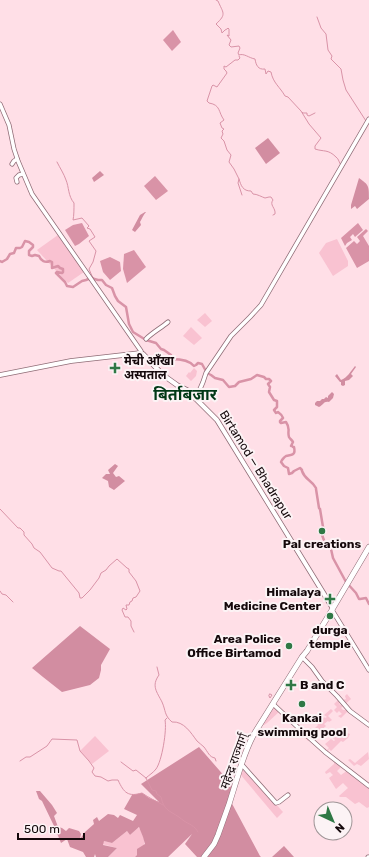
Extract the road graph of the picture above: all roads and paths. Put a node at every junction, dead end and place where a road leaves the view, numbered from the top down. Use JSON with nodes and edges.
{"nodes":[{"id":1,"x":0,"y":104,"type":"edge"},
{"id":2,"x":369,"y":119,"type":"edge"},
{"id":3,"x":17,"y":159,"type":"junction"},
{"id":4,"x":12,"y":164,"type":"dead end"},
{"id":5,"x":23,"y":174,"type":"junction"},
{"id":6,"x":17,"y":182,"type":"dead end"},
{"id":7,"x":168,"y":322,"type":"dead end"},
{"id":8,"x":146,"y":338,"type":"dead end"},
{"id":9,"x":141,"y":353,"type":"junction"},
{"id":10,"x":0,"y":376,"type":"edge"},
{"id":11,"x":193,"y":396,"type":"junction"},
{"id":12,"x":369,"y":547,"type":"edge"},
{"id":13,"x":332,"y":609,"type":"junction"},
{"id":14,"x":303,"y":656,"type":"junction"},
{"id":15,"x":369,"y":670,"type":"edge"},
{"id":16,"x":273,"y":704,"type":"junction"},
{"id":17,"x":369,"y":725,"type":"edge"},
{"id":18,"x":241,"y":766,"type":"junction"},
{"id":19,"x":369,"y":786,"type":"edge"},
{"id":20,"x":288,"y":795,"type":"dead end"},
{"id":21,"x":204,"y":857,"type":"edge"}],
"edges":[{"from":1,"to":3,"type":"street"},
{"from":2,"to":11,"type":"street"},
{"from":3,"to":4,"type":"street"},
{"from":3,"to":5,"type":"street"},
{"from":5,"to":6,"type":"street"},
{"from":5,"to":9,"type":"street"},
{"from":7,"to":8,"type":"street"},
{"from":9,"to":10,"type":"main road"},
{"from":9,"to":11,"type":"main road","name":"Birtamod — Bhadrapur"},
{"from":11,"to":13,"type":"main road","name":"Birtamod — Bhadrapur"},
{"from":12,"to":13,"type":"highway","name":"महेन्द्र राज्मार्ग्"},
{"from":13,"to":14,"type":"highway","name":"महेन्द्र राज्मार्ग्"},
{"from":13,"to":15,"type":"street"},
{"from":14,"to":16,"type":"highway","name":"महेन्द्र राज्मार्ग्"},
{"from":14,"to":17,"type":"street"},
{"from":16,"to":18,"type":"highway","name":"महेन्द्र राज्मार्ग्"},
{"from":16,"to":19,"type":"street"},
{"from":18,"to":20,"type":"street"},
{"from":18,"to":21,"type":"highway","name":"महेन्द्र राज्मार्ग्"}]}
